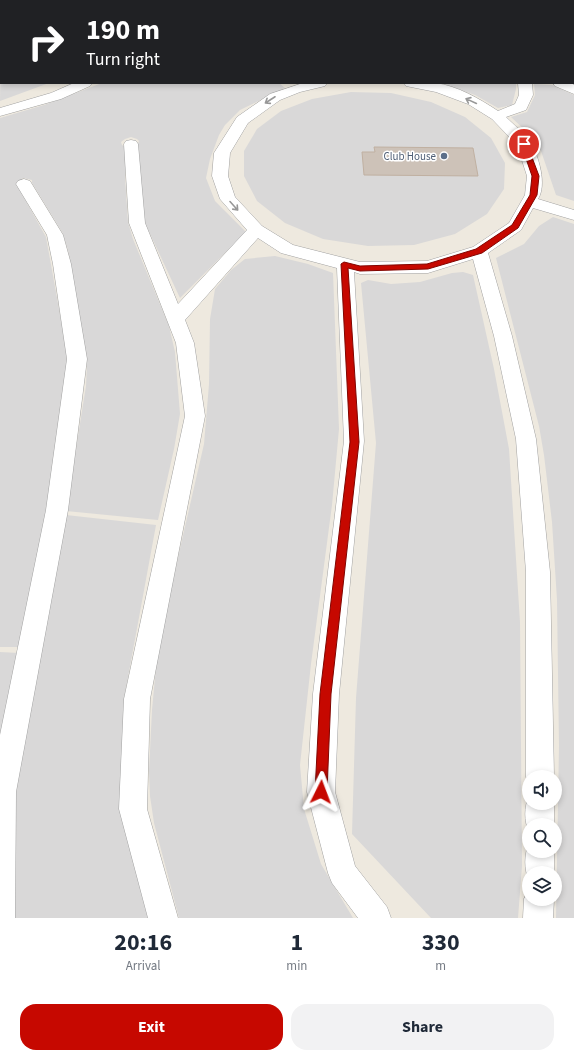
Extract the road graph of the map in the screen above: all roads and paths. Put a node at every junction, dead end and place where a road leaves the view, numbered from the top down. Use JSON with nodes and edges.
{"nodes":[{"id":1,"x":83,"y":84,"type":"edge"},
{"id":2,"x":307,"y":84,"type":"edge"},
{"id":3,"x":417,"y":84,"type":"edge"},
{"id":4,"x":525,"y":84,"type":"edge"},
{"id":5,"x":562,"y":84,"type":"edge"},
{"id":6,"x":292,"y":86,"type":"edge"},
{"id":7,"x":574,"y":90,"type":"edge"},
{"id":8,"x":0,"y":112,"type":"edge"},
{"id":9,"x":497,"y":116,"type":"junction"},
{"id":10,"x":131,"y":144,"type":"dead end"},
{"id":11,"x":24,"y":184,"type":"dead end"},
{"id":12,"x":530,"y":202,"type":"junction"},
{"id":13,"x":574,"y":215,"type":"edge"},
{"id":14,"x":256,"y":230,"type":"junction"},
{"id":15,"x":479,"y":251,"type":"junction"},
{"id":16,"x":344,"y":264,"type":"junction"},
{"id":17,"x":175,"y":319,"type":"junction"},
{"id":18,"x":540,"y":770,"type":"edge"},
{"id":19,"x":539,"y":906,"type":"edge"},
{"id":20,"x":0,"y":918,"type":"edge"},
{"id":21,"x":164,"y":918,"type":"edge"},
{"id":22,"x":376,"y":918,"type":"edge"},
{"id":23,"x":538,"y":918,"type":"edge"}],
"edges":[{"from":1,"to":8,"type":"street"},
{"from":2,"to":6,"type":"street"},
{"from":9,"to":3,"type":"street","one_way":true},
{"from":4,"to":9,"type":"street"},
{"from":5,"to":7,"type":"street"},
{"from":6,"to":14,"type":"street","one_way":true},
{"from":9,"to":12,"type":"street"},
{"from":10,"to":17,"type":"street"},
{"from":11,"to":20,"type":"street"},
{"from":12,"to":13,"type":"street"},
{"from":12,"to":15,"type":"street"},
{"from":14,"to":16,"type":"street"},
{"from":14,"to":17,"type":"street"},
{"from":15,"to":16,"type":"street"},
{"from":15,"to":18,"type":"street"},
{"from":16,"to":22,"type":"street"},
{"from":17,"to":21,"type":"street"},
{"from":19,"to":23,"type":"street"}]}
